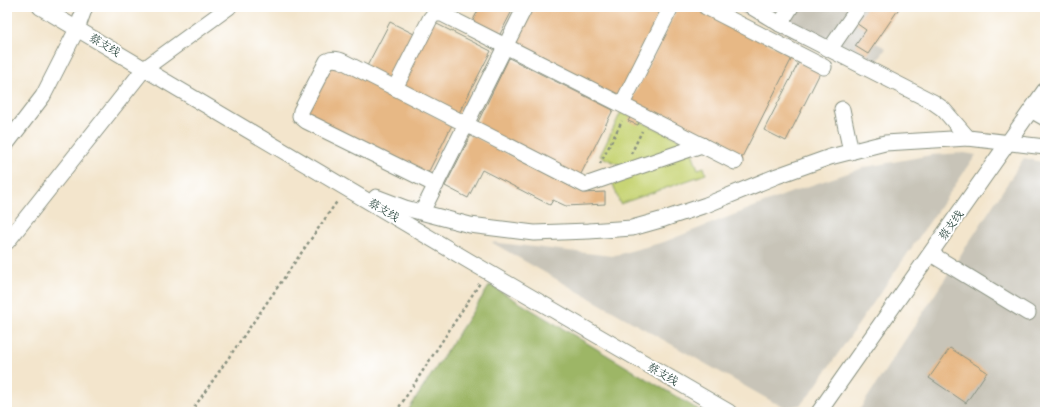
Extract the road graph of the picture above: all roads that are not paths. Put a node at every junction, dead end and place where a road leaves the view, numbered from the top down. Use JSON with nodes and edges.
{"nodes":[{"id":1,"x":40,"y":7,"type":"edge"},
{"id":2,"x":85,"y":7,"type":"edge"},
{"id":3,"x":229,"y":7,"type":"edge"},
{"id":4,"x":526,"y":7,"type":"edge"},
{"id":5,"x":671,"y":7,"type":"edge"},
{"id":6,"x":706,"y":7,"type":"edge"},
{"id":7,"x":752,"y":7,"type":"edge"},
{"id":8,"x":791,"y":7,"type":"edge"},
{"id":9,"x":859,"y":7,"type":"edge"},
{"id":10,"x":780,"y":24,"type":"junction"},
{"id":11,"x":77,"y":29,"type":"junction"},
{"id":12,"x":506,"y":46,"type":"junction"},
{"id":13,"x":830,"y":49,"type":"junction"},
{"id":14,"x":824,"y":67,"type":"dead end"},
{"id":15,"x":144,"y":69,"type":"junction"},
{"id":16,"x":395,"y":88,"type":"junction"},
{"id":17,"x":1045,"y":90,"type":"edge"},
{"id":18,"x":622,"y":104,"type":"junction"},
{"id":19,"x":842,"y":109,"type":"dead end"},
{"id":20,"x":1031,"y":110,"type":"junction"},
{"id":21,"x":1045,"y":118,"type":"edge"},
{"id":22,"x":466,"y":124,"type":"junction"},
{"id":23,"x":968,"y":138,"type":"junction"},
{"id":24,"x":1009,"y":142,"type":"junction"},
{"id":25,"x":7,"y":143,"type":"edge"},
{"id":26,"x":702,"y":145,"type":"junction"},
{"id":27,"x":1045,"y":147,"type":"edge"},
{"id":28,"x":851,"y":152,"type":"junction"},
{"id":29,"x":735,"y":162,"type":"dead end"},
{"id":30,"x":342,"y":185,"type":"junction"},
{"id":31,"x":436,"y":185,"type":"junction"},
{"id":32,"x":422,"y":212,"type":"junction"},
{"id":33,"x":7,"y":242,"type":"edge"},
{"id":34,"x":931,"y":254,"type":"junction"},
{"id":35,"x":1028,"y":313,"type":"dead end"},
{"id":36,"x":729,"y":412,"type":"edge"},
{"id":37,"x":820,"y":412,"type":"edge"}],
"edges":[{"from":1,"to":11,"type":"street","name":"蔡支线"},
{"from":2,"to":11,"type":"street"},
{"from":3,"to":15,"type":"street"},
{"from":4,"to":12,"type":"street"},
{"from":5,"to":18,"type":"street"},
{"from":6,"to":14,"type":"street"},
{"from":7,"to":10,"type":"street"},
{"from":8,"to":10,"type":"street"},
{"from":9,"to":13,"type":"street"},
{"from":10,"to":13,"type":"street"},
{"from":11,"to":15,"type":"street","name":"蔡支线"},
{"from":11,"to":25,"type":"street"},
{"from":12,"to":16,"type":"street"},
{"from":12,"to":18,"type":"street"},
{"from":12,"to":22,"type":"street"},
{"from":13,"to":23,"type":"street"},
{"from":15,"to":30,"type":"street","name":"蔡支线"},
{"from":15,"to":33,"type":"street"},
{"from":16,"to":22,"type":"street"},
{"from":16,"to":31,"type":"street"},
{"from":17,"to":20,"type":"street","name":"蔡支线"},
{"from":18,"to":26,"type":"street"},
{"from":19,"to":28,"type":"street"},
{"from":20,"to":21,"type":"street"},
{"from":20,"to":24,"type":"street","name":"蔡支线"},
{"from":22,"to":26,"type":"street"},
{"from":22,"to":31,"type":"street"},
{"from":23,"to":24,"type":"street"},
{"from":23,"to":28,"type":"street"},
{"from":24,"to":27,"type":"street"},
{"from":24,"to":34,"type":"street","name":"蔡支线"},
{"from":26,"to":29,"type":"street"},
{"from":28,"to":32,"type":"street"},
{"from":30,"to":32,"type":"street"},
{"from":30,"to":36,"type":"street","name":"蔡支线"},
{"from":31,"to":32,"type":"street"},
{"from":34,"to":35,"type":"street"},
{"from":34,"to":37,"type":"street","name":"蔡支线"}]}
